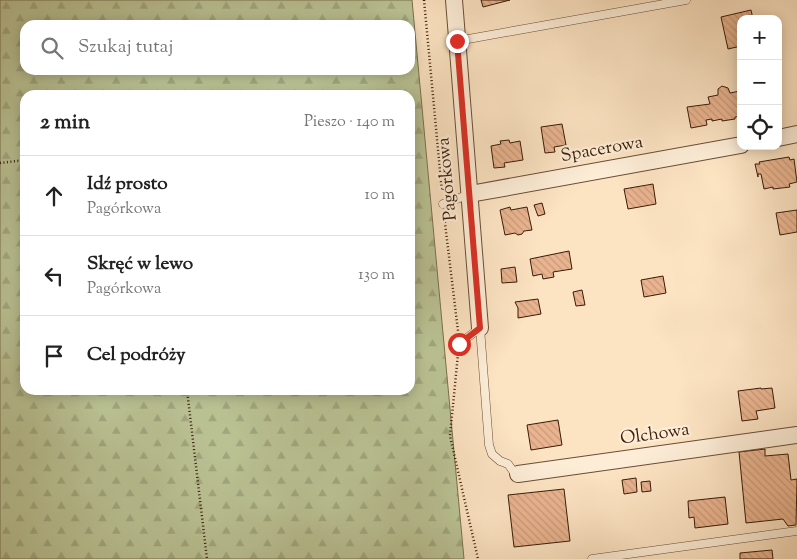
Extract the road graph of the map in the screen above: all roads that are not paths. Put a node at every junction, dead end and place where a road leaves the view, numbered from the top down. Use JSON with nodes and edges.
{"nodes":[{"id":1,"x":454,"y":0,"type":"edge"},
{"id":2,"x":686,"y":0,"type":"edge"},
{"id":3,"x":457,"y":41,"type":"junction"},
{"id":4,"x":797,"y":134,"type":"edge"},
{"id":5,"x":782,"y":137,"type":"edge"},
{"id":6,"x":737,"y":146,"type":"edge"},
{"id":7,"x":470,"y":194,"type":"junction"},
{"id":8,"x":443,"y":204,"type":"road end"},
{"id":9,"x":480,"y":328,"type":"junction"},
{"id":10,"x":459,"y":344,"type":"road end"},
{"id":11,"x":797,"y":435,"type":"edge"},
{"id":12,"x":518,"y":474,"type":"joint"},
{"id":13,"x":797,"y":531,"type":"edge"},
{"id":14,"x":592,"y":559,"type":"edge"}],
"edges":[{"from":1,"to":3,"type":"street","name":"Pagórkowa"},
{"from":2,"to":3,"type":"lane"},
{"from":3,"to":7,"type":"street","name":"Pagórkowa"},
{"from":4,"to":5,"type":"street"},
{"from":6,"to":7,"type":"street","name":"Spacerowa"},
{"from":7,"to":8,"type":"lane"},
{"from":7,"to":9,"type":"street","name":"Pagórkowa"},
{"from":9,"to":10,"type":"lane"},
{"from":9,"to":12,"type":"lane"},
{"from":11,"to":12,"type":"street","name":"Olchowa"},
{"from":13,"to":14,"type":"lane"}]}
